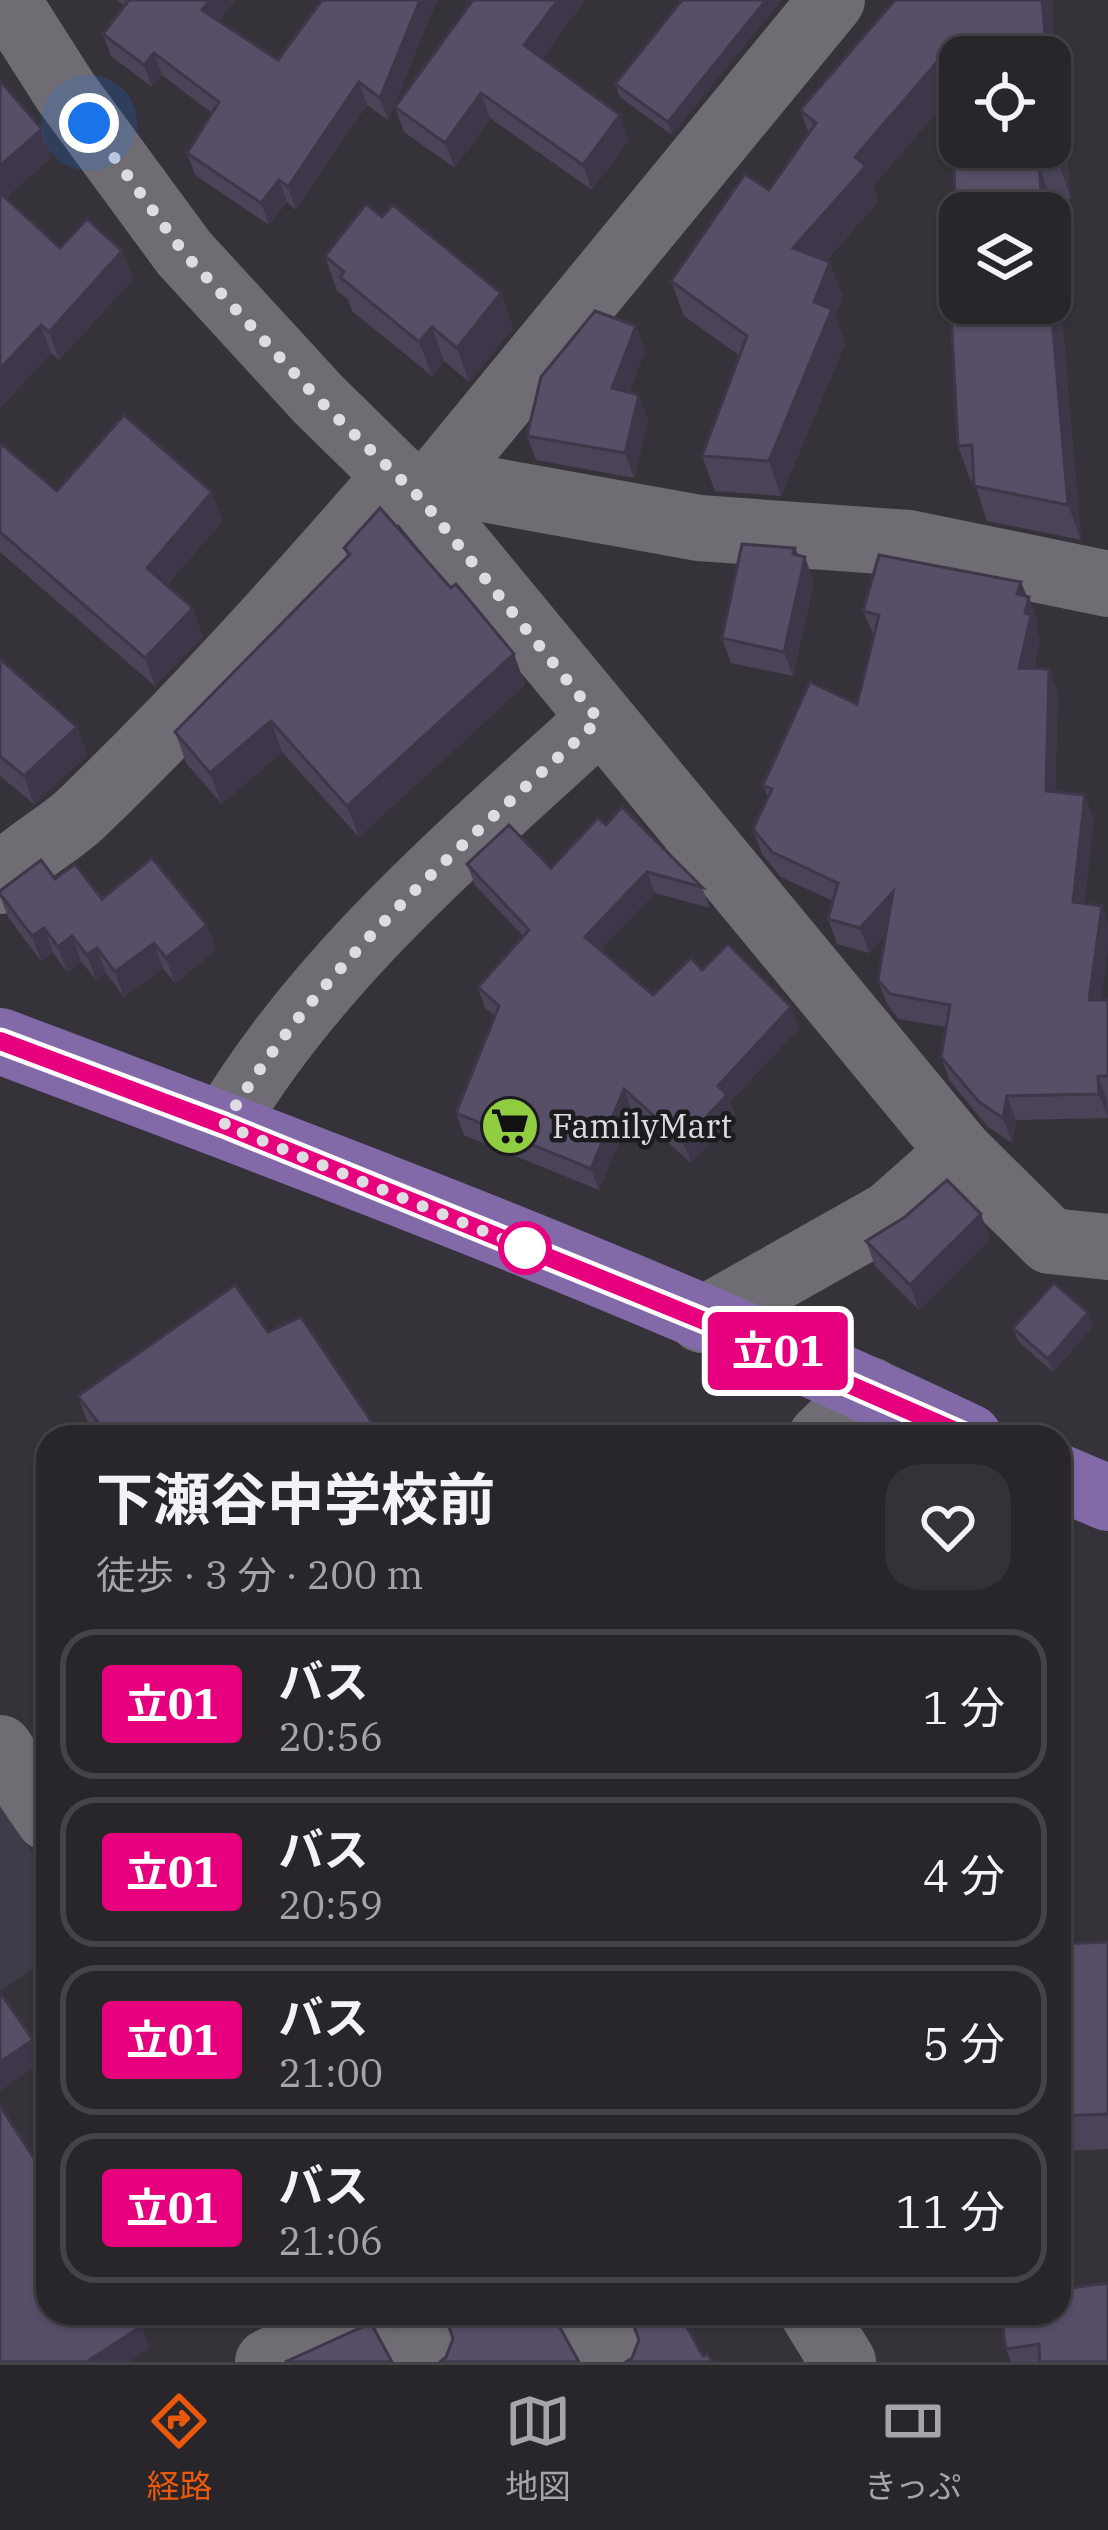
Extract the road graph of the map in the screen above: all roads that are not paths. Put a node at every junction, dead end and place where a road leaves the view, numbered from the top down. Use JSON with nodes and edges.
{"nodes":[{"id":1,"x":832,"y":0,"type":"edge"},
{"id":2,"x":13,"y":35,"type":"edge"},
{"id":3,"x":419,"y":486,"type":"junction"},
{"id":4,"x":1108,"y":584,"type":"edge"},
{"id":5,"x":599,"y":720,"type":"junction"},
{"id":6,"x":0,"y":881,"type":"edge"},
{"id":7,"x":0,"y":1041,"type":"edge"},
{"id":8,"x":224,"y":1125,"type":"junction"},
{"id":9,"x":960,"y":1152,"type":"junction"},
{"id":10,"x":1108,"y":1247,"type":"edge"},
{"id":11,"x":702,"y":1320,"type":"junction"},
{"id":12,"x":870,"y":1390,"type":"junction"},
{"id":13,"x":834,"y":1425,"type":"edge"},
{"id":14,"x":944,"y":1425,"type":"edge"},
{"id":15,"x":1071,"y":1482,"type":"edge"},
{"id":16,"x":1108,"y":1498,"type":"edge"},
{"id":17,"x":0,"y":1748,"type":"edge"},
{"id":18,"x":36,"y":1800,"type":"edge"},
{"id":19,"x":342,"y":2325,"type":"edge"},
{"id":20,"x":411,"y":2325,"type":"edge"},
{"id":21,"x":596,"y":2325,"type":"edge"},
{"id":22,"x":821,"y":2325,"type":"edge"},
{"id":23,"x":268,"y":2362,"type":"edge"},
{"id":24,"x":426,"y":2362,"type":"edge"},
{"id":25,"x":613,"y":2362,"type":"edge"},
{"id":26,"x":844,"y":2362,"type":"edge"}],
"edges":[{"from":1,"to":3,"type":"street"},
{"from":2,"to":3,"type":"street"},
{"from":3,"to":4,"type":"street"},
{"from":3,"to":5,"type":"street"},
{"from":3,"to":6,"type":"street"},
{"from":5,"to":8,"type":"street"},
{"from":5,"to":9,"type":"street"},
{"from":7,"to":8,"type":"main road"},
{"from":8,"to":11,"type":"main road"},
{"from":9,"to":10,"type":"street"},
{"from":9,"to":11,"type":"street"},
{"from":11,"to":12,"type":"main road"},
{"from":12,"to":13,"type":"street"},
{"from":12,"to":14,"type":"main road"},
{"from":15,"to":16,"type":"main road"},
{"from":17,"to":18,"type":"street"},
{"from":19,"to":23,"type":"street"},
{"from":20,"to":24,"type":"street"},
{"from":21,"to":25,"type":"street"},
{"from":22,"to":26,"type":"street"}]}
